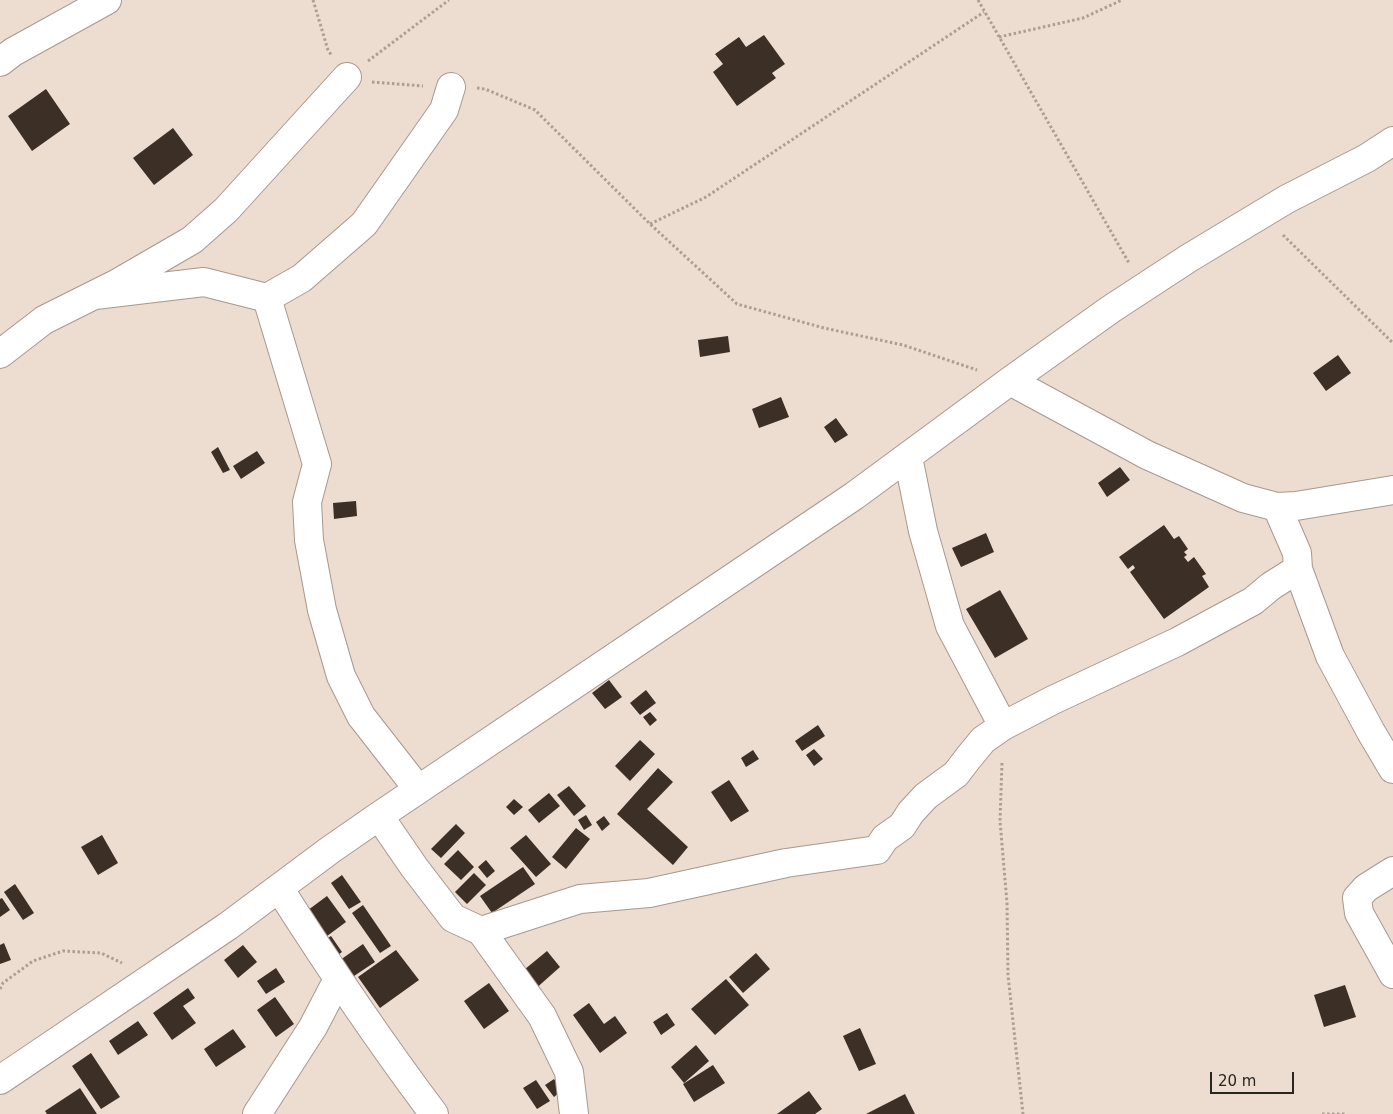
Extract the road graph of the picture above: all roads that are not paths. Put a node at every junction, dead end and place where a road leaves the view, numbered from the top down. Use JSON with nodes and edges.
{"nodes":[{"id":1,"x":107,"y":0,"type":"edge"},
{"id":2,"x":0,"y":62,"type":"edge"},
{"id":3,"x":348,"y":77,"type":"road end"},
{"id":4,"x":451,"y":87,"type":"road end"},
{"id":5,"x":1393,"y":141,"type":"edge"},
{"id":6,"x":95,"y":295,"type":"junction"},
{"id":7,"x":267,"y":298,"type":"junction"},
{"id":8,"x":0,"y":354,"type":"edge"},
{"id":9,"x":1010,"y":381,"type":"junction"},
{"id":10,"x":908,"y":457,"type":"junction"},
{"id":11,"x":1393,"y":490,"type":"edge"},
{"id":12,"x":1277,"y":507,"type":"junction"},
{"id":13,"x":1298,"y":569,"type":"junction"},
{"id":14,"x":1003,"y":726,"type":"junction"},
{"id":15,"x":1393,"y":769,"type":"edge"},
{"id":16,"x":418,"y":789,"type":"junction"},
{"id":17,"x":379,"y":816,"type":"junction"},
{"id":18,"x":1393,"y":871,"type":"edge"},
{"id":19,"x":279,"y":888,"type":"junction"},
{"id":20,"x":481,"y":931,"type":"junction"},
{"id":21,"x":1393,"y":974,"type":"edge"},
{"id":22,"x":338,"y":979,"type":"junction"},
{"id":23,"x":0,"y":1080,"type":"edge"},
{"id":24,"x":257,"y":1114,"type":"edge"},
{"id":25,"x":434,"y":1114,"type":"edge"},
{"id":26,"x":574,"y":1114,"type":"edge"}],
"edges":[{"from":1,"to":2,"type":"street"},
{"from":3,"to":6,"type":"street"},
{"from":4,"to":7,"type":"street"},
{"from":5,"to":9,"type":"street"},
{"from":6,"to":7,"type":"street"},
{"from":6,"to":8,"type":"street"},
{"from":7,"to":16,"type":"street"},
{"from":9,"to":10,"type":"street"},
{"from":9,"to":12,"type":"street"},
{"from":10,"to":14,"type":"street"},
{"from":10,"to":16,"type":"street"},
{"from":11,"to":12,"type":"street"},
{"from":12,"to":13,"type":"street"},
{"from":13,"to":14,"type":"street"},
{"from":13,"to":15,"type":"street"},
{"from":14,"to":20,"type":"street"},
{"from":16,"to":17,"type":"street"},
{"from":17,"to":19,"type":"street"},
{"from":17,"to":20,"type":"street"},
{"from":18,"to":21,"type":"street"},
{"from":19,"to":22,"type":"street"},
{"from":19,"to":23,"type":"street"},
{"from":20,"to":26,"type":"street"},
{"from":22,"to":24,"type":"street"},
{"from":22,"to":25,"type":"street"}]}
